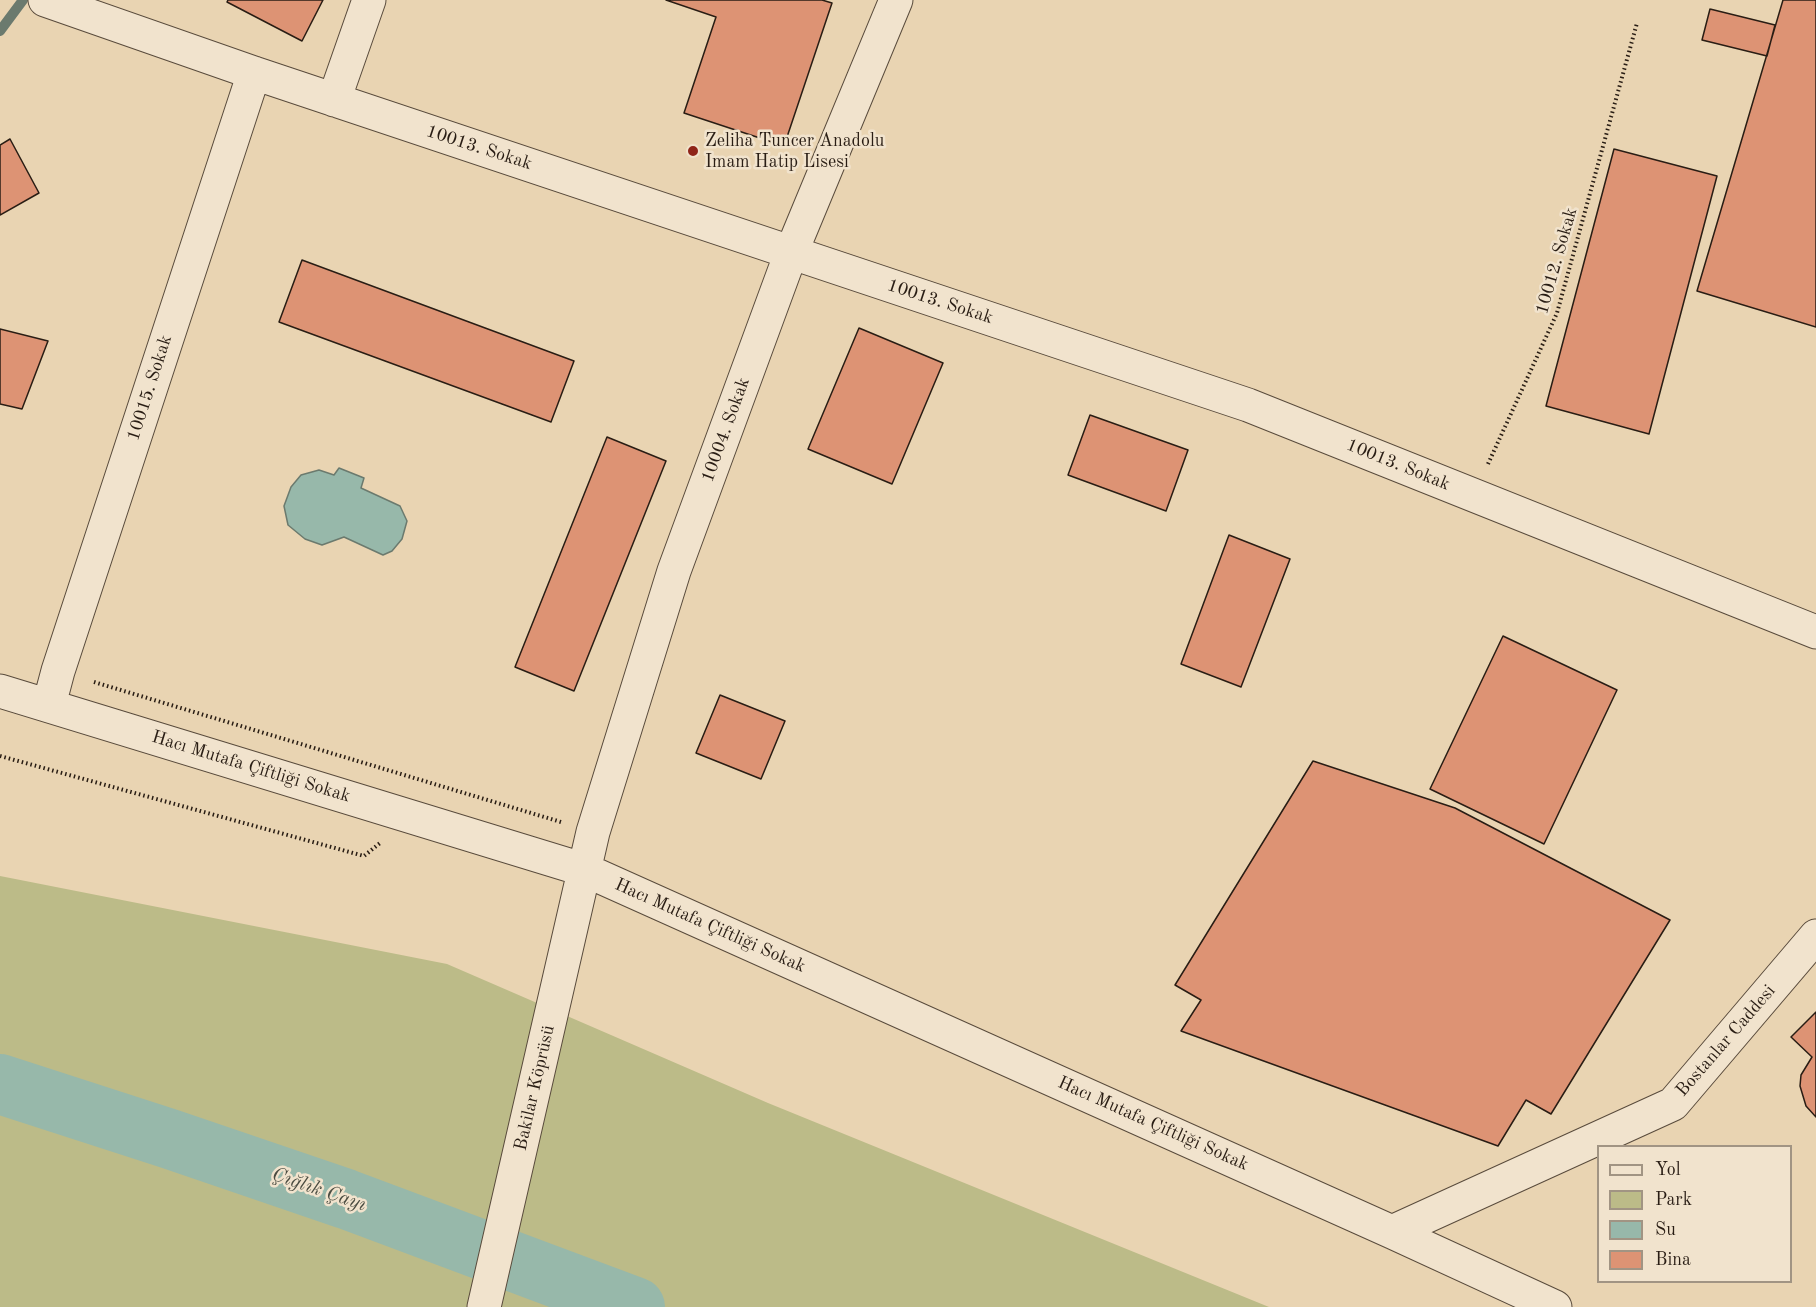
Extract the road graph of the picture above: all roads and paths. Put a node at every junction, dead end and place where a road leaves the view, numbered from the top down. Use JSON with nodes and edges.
{"nodes":[{"id":1,"x":369,"y":0,"type":"edge"},
{"id":2,"x":896,"y":0,"type":"edge"},
{"id":3,"x":49,"y":2,"type":"edge"},
{"id":4,"x":1636,"y":23,"type":"dead end"},
{"id":5,"x":254,"y":73,"type":"junction"},
{"id":6,"x":334,"y":100,"type":"junction"},
{"id":7,"x":791,"y":253,"type":"junction"},
{"id":8,"x":1473,"y":495,"type":"junction"},
{"id":9,"x":1816,"y":632,"type":"edge"},
{"id":10,"x":58,"y":671,"type":"junction"},
{"id":11,"x":0,"y":691,"type":"edge"},
{"id":12,"x":49,"y":705,"type":"junction"},
{"id":13,"x":0,"y":756,"type":"edge"},
{"id":14,"x":593,"y":832,"type":"junction"},
{"id":15,"x":384,"y":840,"type":"dead end"},
{"id":16,"x":585,"y":870,"type":"junction"},
{"id":17,"x":1816,"y":936,"type":"edge"},
{"id":18,"x":1392,"y":1232,"type":"junction"},
{"id":19,"x":484,"y":1307,"type":"edge"},
{"id":20,"x":1555,"y":1307,"type":"edge"}],
"edges":[{"from":1,"to":6,"type":"street"},
{"from":2,"to":7,"type":"street","name":"10004. Sokak"},
{"from":3,"to":5,"type":"street","name":"10013. Sokak"},
{"from":4,"to":8,"type":"path","name":"10012. Sokak"},
{"from":5,"to":6,"type":"street","name":"10013. Sokak"},
{"from":5,"to":10,"type":"street","name":"10015. Sokak"},
{"from":6,"to":7,"type":"street","name":"10013. Sokak"},
{"from":7,"to":8,"type":"street","name":"10013. Sokak"},
{"from":7,"to":14,"type":"street","name":"10004. Sokak"},
{"from":8,"to":9,"type":"street","name":"10013. Sokak"},
{"from":10,"to":12,"type":"street","name":"10015. Sokak"},
{"from":10,"to":14,"type":"path"},
{"from":11,"to":12,"type":"street","name":"Hacı Mutafa Çiftliği Sokak"},
{"from":12,"to":16,"type":"street","name":"Hacı Mutafa Çiftliği Sokak"},
{"from":13,"to":15,"type":"path"},
{"from":14,"to":16,"type":"street","name":"10004. Sokak"},
{"from":16,"to":18,"type":"street","name":"Hacı Mutafa Çiftliği Sokak"},
{"from":16,"to":19,"type":"street","name":"Bakilar Köprüsü"},
{"from":17,"to":18,"type":"street","name":"Bostanlar Caddesi"},
{"from":18,"to":20,"type":"street","name":"Hacı Mutafa Çiftliği Sokak"}]}
